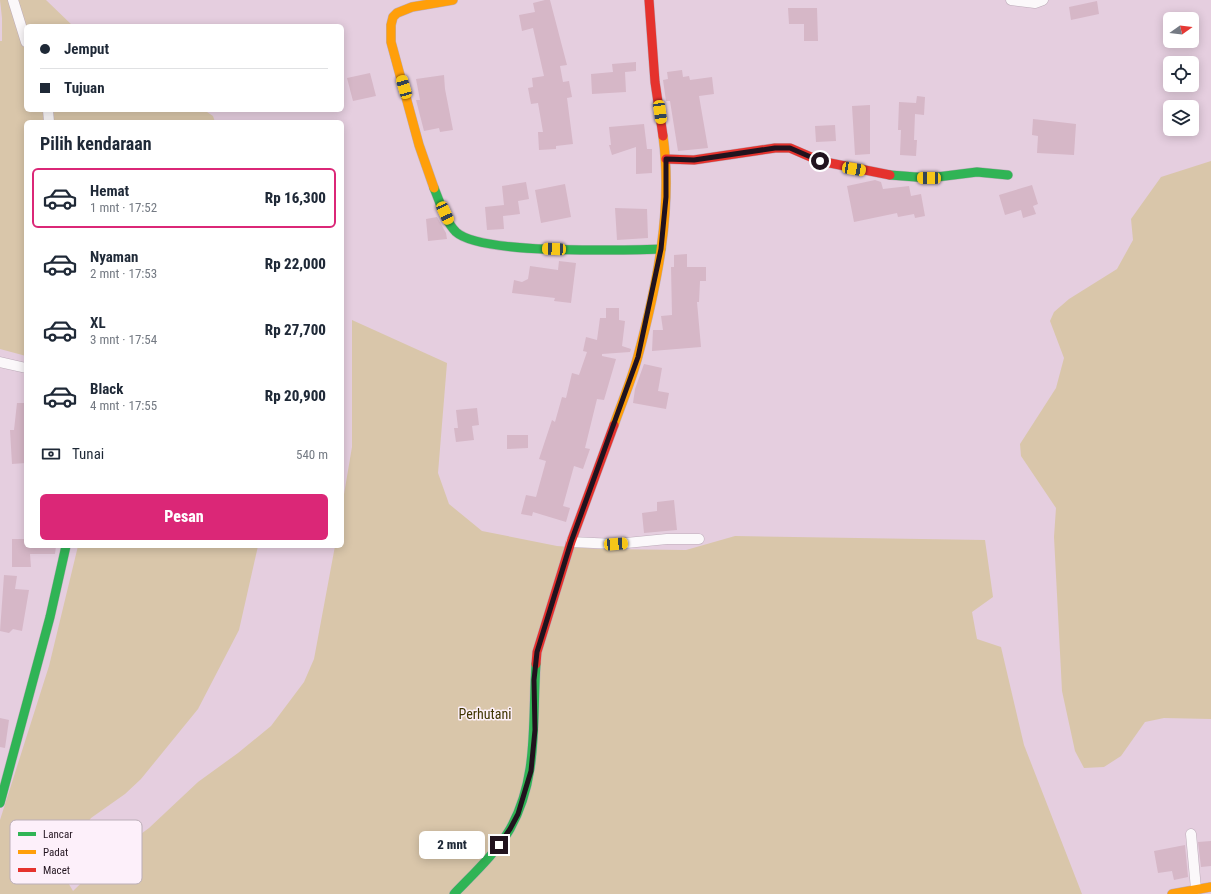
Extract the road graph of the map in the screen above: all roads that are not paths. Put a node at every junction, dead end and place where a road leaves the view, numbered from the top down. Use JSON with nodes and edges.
{"nodes":[{"id":1,"x":13,"y":0,"type":"edge"},
{"id":2,"x":453,"y":0,"type":"edge"},
{"id":3,"x":649,"y":0,"type":"edge"},
{"id":4,"x":1011,"y":0,"type":"edge"},
{"id":5,"x":1043,"y":0,"type":"edge"},
{"id":6,"x":24,"y":36,"type":"edge"},
{"id":7,"x":666,"y":159,"type":"junction"},
{"id":8,"x":1008,"y":175,"type":"dead end"},
{"id":9,"x":661,"y":249,"type":"junction"},
{"id":10,"x":0,"y":362,"type":"edge"},
{"id":11,"x":24,"y":368,"type":"edge"},
{"id":12,"x":699,"y":539,"type":"dead end"},
{"id":13,"x":571,"y":542,"type":"junction"},
{"id":14,"x":66,"y":548,"type":"edge"},
{"id":15,"x":0,"y":803,"type":"edge"},
{"id":16,"x":1191,"y":834,"type":"dead end"},
{"id":17,"x":1211,"y":887,"type":"edge"},
{"id":18,"x":1196,"y":889,"type":"junction"},
{"id":19,"x":454,"y":894,"type":"edge"},
{"id":20,"x":1172,"y":894,"type":"edge"}],
"edges":[{"from":1,"to":6,"type":"street"},
{"from":2,"to":9,"type":"street"},
{"from":3,"to":7,"type":"street"},
{"from":4,"to":5,"type":"street"},
{"from":7,"to":8,"type":"street"},
{"from":7,"to":9,"type":"street"},
{"from":9,"to":13,"type":"street"},
{"from":10,"to":11,"type":"street"},
{"from":12,"to":13,"type":"street"},
{"from":13,"to":19,"type":"street"},
{"from":14,"to":15,"type":"street"},
{"from":16,"to":18,"type":"street"},
{"from":17,"to":18,"type":"street"},
{"from":18,"to":20,"type":"street"}]}
